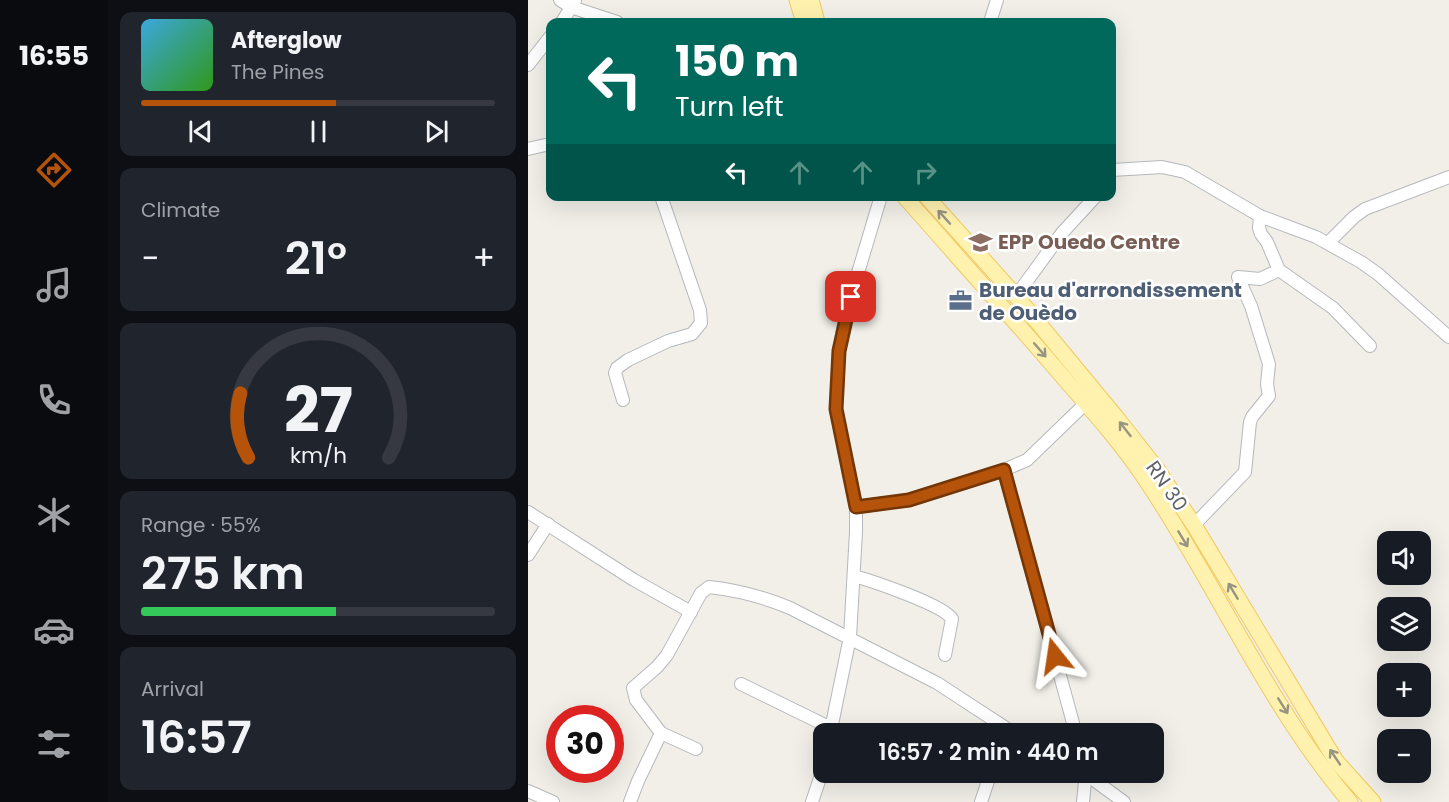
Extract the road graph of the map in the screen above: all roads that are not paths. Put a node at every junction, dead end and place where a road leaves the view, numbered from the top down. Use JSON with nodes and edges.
{"nodes":[{"id":1,"x":560,"y":0,"type":"edge"},
{"id":2,"x":797,"y":0,"type":"edge"},
{"id":3,"x":811,"y":0,"type":"edge"},
{"id":4,"x":997,"y":0,"type":"edge"},
{"id":5,"x":574,"y":4,"type":"edge"},
{"id":6,"x":565,"y":18,"type":"edge"},
{"id":7,"x":607,"y":18,"type":"edge"},
{"id":8,"x":803,"y":18,"type":"edge"},
{"id":9,"x":817,"y":18,"type":"edge"},
{"id":10,"x":991,"y":18,"type":"edge"},
{"id":11,"x":546,"y":43,"type":"edge"},
{"id":12,"x":528,"y":65,"type":"edge"},
{"id":13,"x":546,"y":145,"type":"edge"},
{"id":14,"x":528,"y":149,"type":"edge"},
{"id":15,"x":1117,"y":170,"type":"edge"},
{"id":16,"x":1449,"y":177,"type":"edge"},
{"id":17,"x":663,"y":201,"type":"edge"},
{"id":18,"x":880,"y":201,"type":"edge"},
{"id":19,"x":908,"y":201,"type":"edge"},
{"id":20,"x":930,"y":201,"type":"edge"},
{"id":21,"x":1091,"y":201,"type":"edge"},
{"id":22,"x":1260,"y":216,"type":"junction"},
{"id":23,"x":1328,"y":243,"type":"junction"},
{"id":24,"x":1279,"y":270,"type":"junction"},
{"id":25,"x":1016,"y":296,"type":"junction"},
{"id":26,"x":1449,"y":337,"type":"edge"},
{"id":27,"x":1370,"y":346,"type":"dead end"},
{"id":28,"x":623,"y":400,"type":"dead end"},
{"id":29,"x":1086,"y":403,"type":"junction"},
{"id":30,"x":1004,"y":470,"type":"junction"},
{"id":31,"x":856,"y":507,"type":"junction"},
{"id":32,"x":528,"y":512,"type":"edge"},
{"id":33,"x":549,"y":524,"type":"junction"},
{"id":34,"x":1194,"y":525,"type":"junction"},
{"id":35,"x":528,"y":555,"type":"edge"},
{"id":36,"x":854,"y":576,"type":"junction"},
{"id":37,"x":691,"y":612,"type":"junction"},
{"id":38,"x":850,"y":638,"type":"junction"},
{"id":39,"x":945,"y":656,"type":"dead end"},
{"id":40,"x":741,"y":684,"type":"dead end"},
{"id":41,"x":817,"y":723,"type":"edge"},
{"id":42,"x":832,"y":723,"type":"edge"},
{"id":43,"x":996,"y":723,"type":"edge"},
{"id":44,"x":1073,"y":723,"type":"edge"},
{"id":45,"x":661,"y":733,"type":"junction"},
{"id":46,"x":696,"y":749,"type":"dead end"},
{"id":47,"x":818,"y":783,"type":"edge"},
{"id":48,"x":987,"y":783,"type":"edge"},
{"id":49,"x":1084,"y":783,"type":"edge"},
{"id":50,"x":1098,"y":783,"type":"edge"},
{"id":51,"x":528,"y":791,"type":"edge"},
{"id":52,"x":553,"y":802,"type":"edge"},
{"id":53,"x":630,"y":802,"type":"edge"},
{"id":54,"x":812,"y":802,"type":"edge"},
{"id":55,"x":981,"y":802,"type":"edge"},
{"id":56,"x":1083,"y":802,"type":"edge"},
{"id":57,"x":1124,"y":802,"type":"edge"},
{"id":58,"x":1350,"y":802,"type":"edge"},
{"id":59,"x":1373,"y":802,"type":"edge"}],
"edges":[{"from":1,"to":5,"type":"street"},
{"from":2,"to":8,"type":"main road"},
{"from":3,"to":9,"type":"main road"},
{"from":4,"to":10,"type":"street"},
{"from":5,"to":6,"type":"street"},
{"from":5,"to":7,"type":"street"},
{"from":11,"to":12,"type":"street"},
{"from":13,"to":14,"type":"street"},
{"from":15,"to":22,"type":"street"},
{"from":16,"to":23,"type":"street"},
{"from":17,"to":28,"type":"street"},
{"from":18,"to":31,"type":"street"},
{"from":19,"to":29,"type":"main road","number":"RN 30","one_way":true},
{"from":25,"to":20,"type":"main road","name":"RN 30","number":"RN 30","one_way":true},
{"from":21,"to":25,"type":"street"},
{"from":22,"to":23,"type":"street"},
{"from":22,"to":24,"type":"street"},
{"from":23,"to":26,"type":"street"},
{"from":24,"to":27,"type":"street"},
{"from":24,"to":34,"type":"street"},
{"from":34,"to":25,"type":"main road","name":"RN 30","number":"RN 30","one_way":true},
{"from":29,"to":30,"type":"street"},
{"from":29,"to":58,"type":"main road","number":"RN 30","one_way":true},
{"from":30,"to":31,"type":"street"},
{"from":30,"to":44,"type":"street"},
{"from":31,"to":36,"type":"street"},
{"from":32,"to":33,"type":"street"},
{"from":33,"to":35,"type":"street"},
{"from":33,"to":37,"type":"street"},
{"from":59,"to":34,"type":"main road","name":"RN 30","number":"RN 30","one_way":true},
{"from":36,"to":38,"type":"street"},
{"from":36,"to":39,"type":"street"},
{"from":37,"to":38,"type":"street"},
{"from":37,"to":45,"type":"street"},
{"from":38,"to":42,"type":"street"},
{"from":38,"to":43,"type":"street"},
{"from":40,"to":41,"type":"street"},
{"from":45,"to":46,"type":"street"},
{"from":45,"to":53,"type":"street"},
{"from":47,"to":54,"type":"street"},
{"from":48,"to":55,"type":"street"},
{"from":49,"to":56,"type":"street"},
{"from":50,"to":57,"type":"street"},
{"from":51,"to":52,"type":"street"}]}
